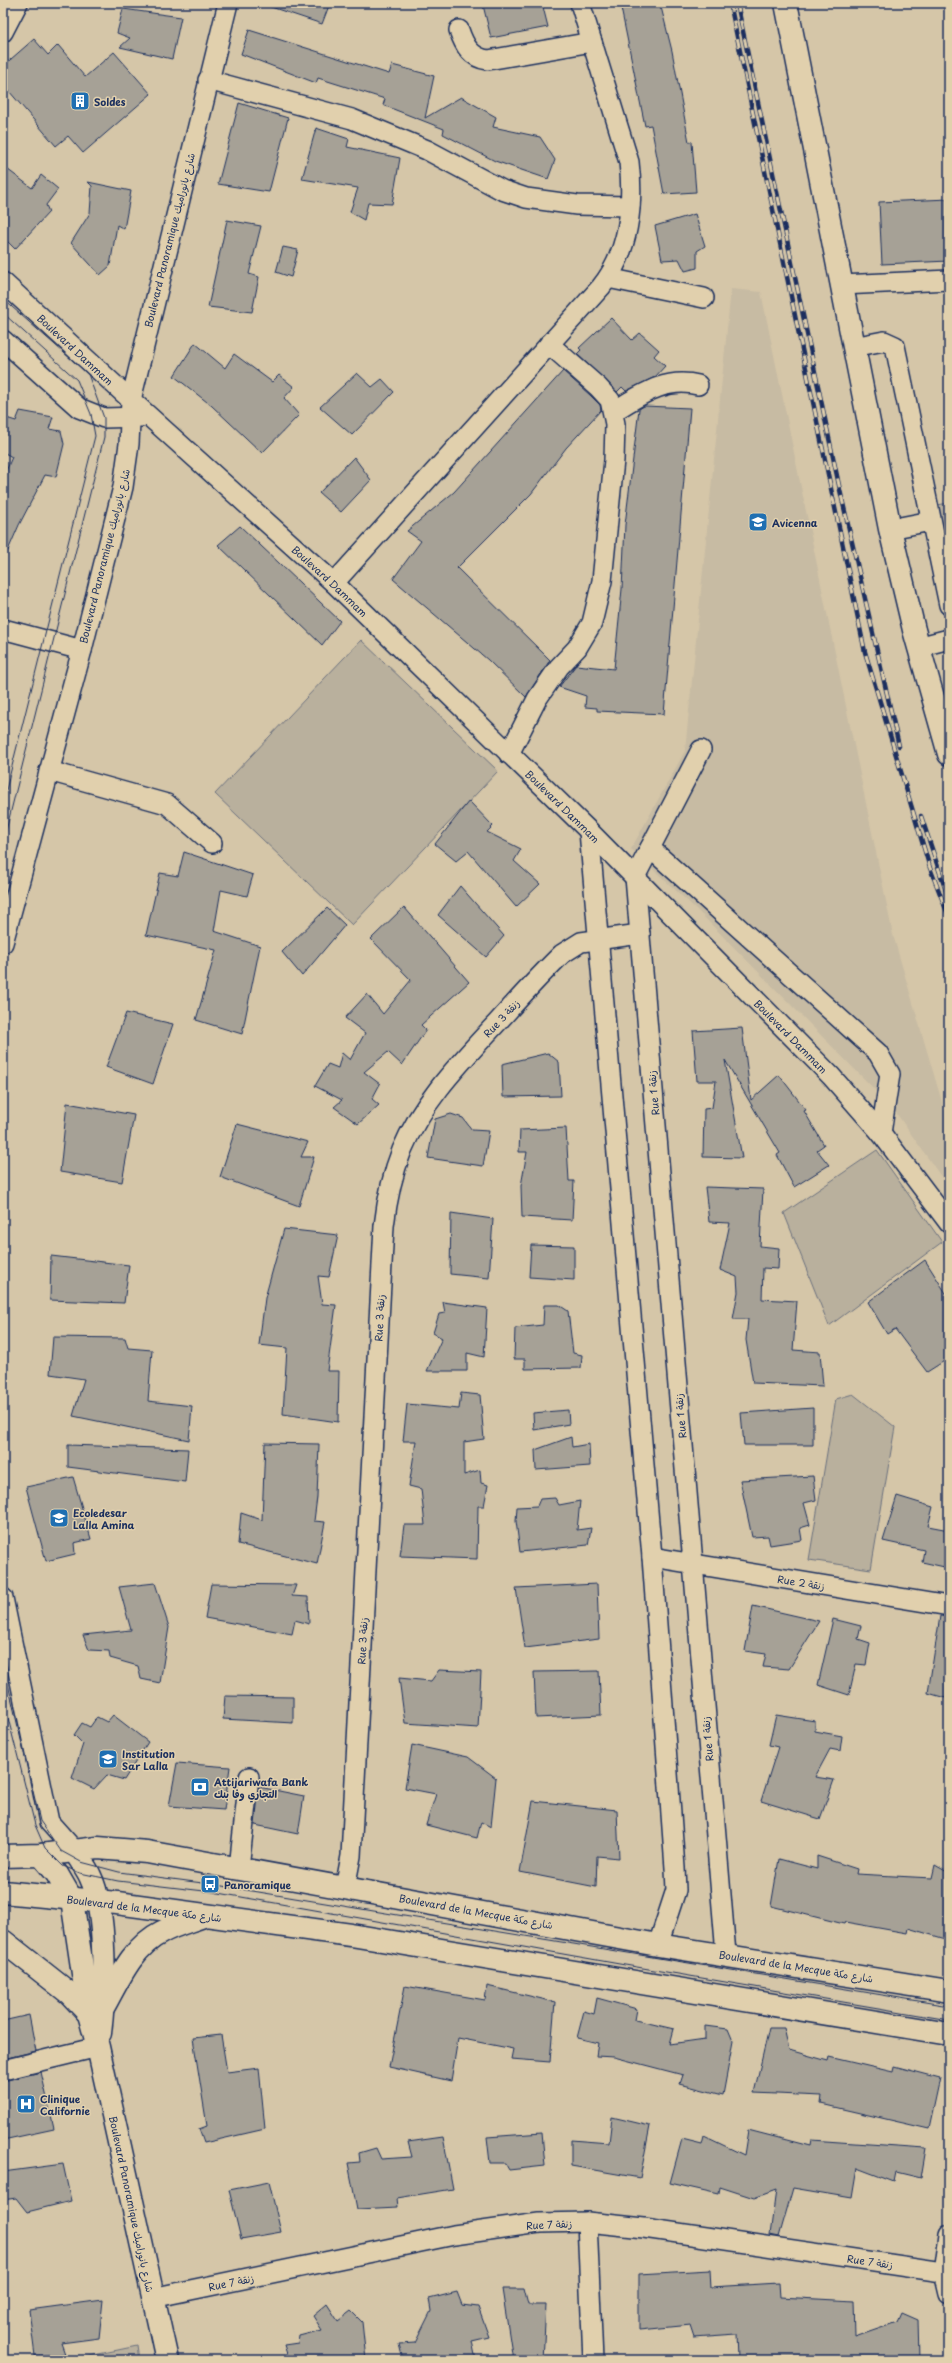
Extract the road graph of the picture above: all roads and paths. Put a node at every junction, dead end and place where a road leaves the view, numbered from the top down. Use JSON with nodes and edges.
{"nodes":[{"id":1,"x":18,"y":3,"type":"edge"},
{"id":2,"x":228,"y":3,"type":"edge"},
{"id":3,"x":580,"y":3,"type":"edge"},
{"id":4,"x":786,"y":3,"type":"edge"},
{"id":5,"x":459,"y":30,"type":"dead end"},
{"id":6,"x":3,"y":32,"type":"edge"},
{"id":7,"x":592,"y":42,"type":"junction"},
{"id":8,"x":208,"y":80,"type":"junction"},
{"id":9,"x":630,"y":206,"type":"junction"},
{"id":10,"x":608,"y":278,"type":"junction"},
{"id":11,"x":949,"y":280,"type":"edge"},
{"id":12,"x":3,"y":282,"type":"edge"},
{"id":13,"x":841,"y":284,"type":"junction"},
{"id":14,"x":704,"y":298,"type":"dead end"},
{"id":15,"x":3,"y":340,"type":"edge"},
{"id":16,"x":549,"y":344,"type":"junction"},
{"id":17,"x":853,"y":347,"type":"junction"},
{"id":18,"x":698,"y":385,"type":"dead end"},
{"id":19,"x":130,"y":409,"type":"junction"},
{"id":20,"x":614,"y":411,"type":"junction"},
{"id":21,"x":931,"y":521,"type":"junction"},
{"id":22,"x":890,"y":529,"type":"junction"},
{"id":23,"x":334,"y":583,"type":"junction"},
{"id":24,"x":949,"y":605,"type":"edge"},
{"id":25,"x":3,"y":629,"type":"edge"},
{"id":26,"x":949,"y":639,"type":"edge"},
{"id":27,"x":918,"y":647,"type":"junction"},
{"id":28,"x":82,"y":650,"type":"junction"},
{"id":29,"x":700,"y":750,"type":"dead end"},
{"id":30,"x":509,"y":754,"type":"junction"},
{"id":31,"x":949,"y":754,"type":"edge"},
{"id":32,"x":49,"y":771,"type":"junction"},
{"id":33,"x":589,"y":832,"type":"junction"},
{"id":34,"x":212,"y":843,"type":"dead end"},
{"id":35,"x":650,"y":848,"type":"junction"},
{"id":36,"x":635,"y":877,"type":"junction"},
{"id":37,"x":640,"y":934,"type":"junction"},
{"id":38,"x":598,"y":938,"type":"junction"},
{"id":39,"x":3,"y":943,"type":"edge"},
{"id":40,"x":881,"y":1133,"type":"junction"},
{"id":41,"x":949,"y":1224,"type":"edge"},
{"id":42,"x":652,"y":1558,"type":"junction"},
{"id":43,"x":692,"y":1564,"type":"junction"},
{"id":44,"x":3,"y":1598,"type":"edge"},
{"id":45,"x":949,"y":1606,"type":"edge"},
{"id":46,"x":249,"y":1777,"type":"dead end"},
{"id":47,"x":74,"y":1850,"type":"junction"},
{"id":48,"x":41,"y":1855,"type":"junction"},
{"id":49,"x":3,"y":1856,"type":"edge"},
{"id":50,"x":240,"y":1868,"type":"junction"},
{"id":51,"x":345,"y":1888,"type":"junction"},
{"id":52,"x":3,"y":1892,"type":"edge"},
{"id":53,"x":72,"y":1900,"type":"junction"},
{"id":54,"x":98,"y":1901,"type":"junction"},
{"id":55,"x":206,"y":1915,"type":"junction"},
{"id":56,"x":3,"y":1941,"type":"edge"},
{"id":57,"x":658,"y":1944,"type":"junction"},
{"id":58,"x":726,"y":1954,"type":"junction"},
{"id":59,"x":949,"y":1991,"type":"edge"},
{"id":60,"x":96,"y":2012,"type":"junction"},
{"id":61,"x":949,"y":2034,"type":"edge"},
{"id":62,"x":98,"y":2047,"type":"junction"},
{"id":63,"x":3,"y":2070,"type":"edge"},
{"id":64,"x":587,"y":2222,"type":"junction"},
{"id":65,"x":949,"y":2235,"type":"edge"},
{"id":66,"x":946,"y":2273,"type":"edge"},
{"id":67,"x":949,"y":2293,"type":"edge"},
{"id":68,"x":152,"y":2298,"type":"junction"},
{"id":69,"x":167,"y":2360,"type":"edge"},
{"id":70,"x":593,"y":2360,"type":"edge"}],
"edges":[{"from":1,"to":6,"type":"street"},
{"from":2,"to":8,"type":"street","name":"Boulevard Panoramique شارع بانوراميك"},
{"from":3,"to":7,"type":"street"},
{"from":4,"to":13,"type":"main road"},
{"from":5,"to":7,"type":"street"},
{"from":7,"to":9,"type":"street"},
{"from":8,"to":9,"type":"street"},
{"from":8,"to":19,"type":"street","name":"Boulevard Panoramique شارع بانوراميك"},
{"from":9,"to":10,"type":"street"},
{"from":10,"to":14,"type":"street"},
{"from":10,"to":16,"type":"street"},
{"from":11,"to":13,"type":"street"},
{"from":12,"to":19,"type":"street","name":"Boulevard Dammam"},
{"from":13,"to":17,"type":"main road"},
{"from":15,"to":19,"type":"street","name":"Boulevard Dammam"},
{"from":16,"to":20,"type":"street"},
{"from":16,"to":23,"type":"street"},
{"from":17,"to":21,"type":"street"},
{"from":17,"to":22,"type":"main road"},
{"from":18,"to":20,"type":"street"},
{"from":19,"to":23,"type":"street","name":"Boulevard Dammam"},
{"from":19,"to":28,"type":"street","name":"Boulevard Panoramique شارع بانوراميك"},
{"from":20,"to":30,"type":"street"},
{"from":21,"to":22,"type":"street"},
{"from":21,"to":24,"type":"street"},
{"from":22,"to":27,"type":"main road"},
{"from":23,"to":30,"type":"street","name":"Boulevard Dammam"},
{"from":25,"to":28,"type":"street"},
{"from":26,"to":27,"type":"street"},
{"from":27,"to":31,"type":"main road"},
{"from":28,"to":32,"type":"street","name":"Boulevard Panoramique شارع بانوراميك"},
{"from":29,"to":35,"type":"street"},
{"from":30,"to":33,"type":"street","name":"Boulevard Dammam"},
{"from":32,"to":34,"type":"street"},
{"from":32,"to":39,"type":"street","name":"Boulevard Panoramique شارع بانوراميك"},
{"from":33,"to":36,"type":"street","name":"Boulevard Dammam"},
{"from":33,"to":38,"type":"street"},
{"from":35,"to":36,"type":"street"},
{"from":35,"to":40,"type":"street"},
{"from":36,"to":37,"type":"street","name":"Rue 1 زنقة"},
{"from":36,"to":40,"type":"street","name":"Boulevard Dammam"},
{"from":37,"to":38,"type":"street","name":"Rue 3 زنقة"},
{"from":37,"to":43,"type":"street","name":"Rue 1 زنقة"},
{"from":38,"to":42,"type":"street"},
{"from":38,"to":51,"type":"street","name":"Rue 3 زنقة"},
{"from":40,"to":41,"type":"street","name":"Boulevard Dammam"},
{"from":42,"to":43,"type":"street","name":"Rue 2 زنقة"},
{"from":42,"to":57,"type":"street"},
{"from":43,"to":45,"type":"street","name":"Rue 2 زنقة"},
{"from":43,"to":58,"type":"street","name":"Rue 1 زنقة"},
{"from":44,"to":47,"type":"street","name":"Boulevard Panoramique شارع بانوراميك"},
{"from":46,"to":50,"type":"street"},
{"from":47,"to":48,"type":"main road","name":"Boulevard de la Mecque شارع مكة"},
{"from":47,"to":50,"type":"main road","name":"Boulevard de la Mecque شارع مكة"},
{"from":47,"to":54,"type":"main road","name":"Boulevard Panoramique شارع بانوراميك"},
{"from":48,"to":49,"type":"main road","name":"Boulevard de la Mecque شارع مكة"},
{"from":48,"to":53,"type":"main road","name":"Boulevard Panoramique شارع بانوراميك"},
{"from":50,"to":51,"type":"main road","name":"Boulevard de la Mecque شارع مكة"},
{"from":51,"to":57,"type":"main road","name":"Boulevard de la Mecque شارع مكة"},
{"from":52,"to":53,"type":"main road","name":"Boulevard de la Mecque شارع مكة"},
{"from":53,"to":54,"type":"main road","name":"Boulevard de la Mecque شارع مكة"},
{"from":53,"to":60,"type":"main road","name":"Boulevard Panoramique شارع بانوراميك"},
{"from":54,"to":55,"type":"main road","name":"Boulevard de la Mecque شارع مكة"},
{"from":54,"to":60,"type":"main road","name":"Boulevard Panoramique شارع بانوراميك"},
{"from":55,"to":60,"type":"main road"},
{"from":55,"to":61,"type":"main road","name":"Boulevard de la Mecque شارع مكة"},
{"from":56,"to":60,"type":"main road"},
{"from":57,"to":58,"type":"main road","name":"Boulevard de la Mecque شارع مكة"},
{"from":58,"to":59,"type":"main road","name":"Boulevard de la Mecque شارع مكة"},
{"from":60,"to":62,"type":"main road","name":"Boulevard Panoramique شارع بانوراميك"},
{"from":62,"to":63,"type":"street"},
{"from":62,"to":68,"type":"main road","name":"Boulevard Panoramique شارع بانوراميك"},
{"from":64,"to":66,"type":"street","name":"Rue 7 زنقة"},
{"from":64,"to":68,"type":"street","name":"Rue 7 زنقة"},
{"from":64,"to":70,"type":"street"},
{"from":65,"to":66,"type":"street"},
{"from":66,"to":67,"type":"street"},
{"from":68,"to":69,"type":"main road","name":"Boulevard Panoramique شارع بانوراميك"}]}
